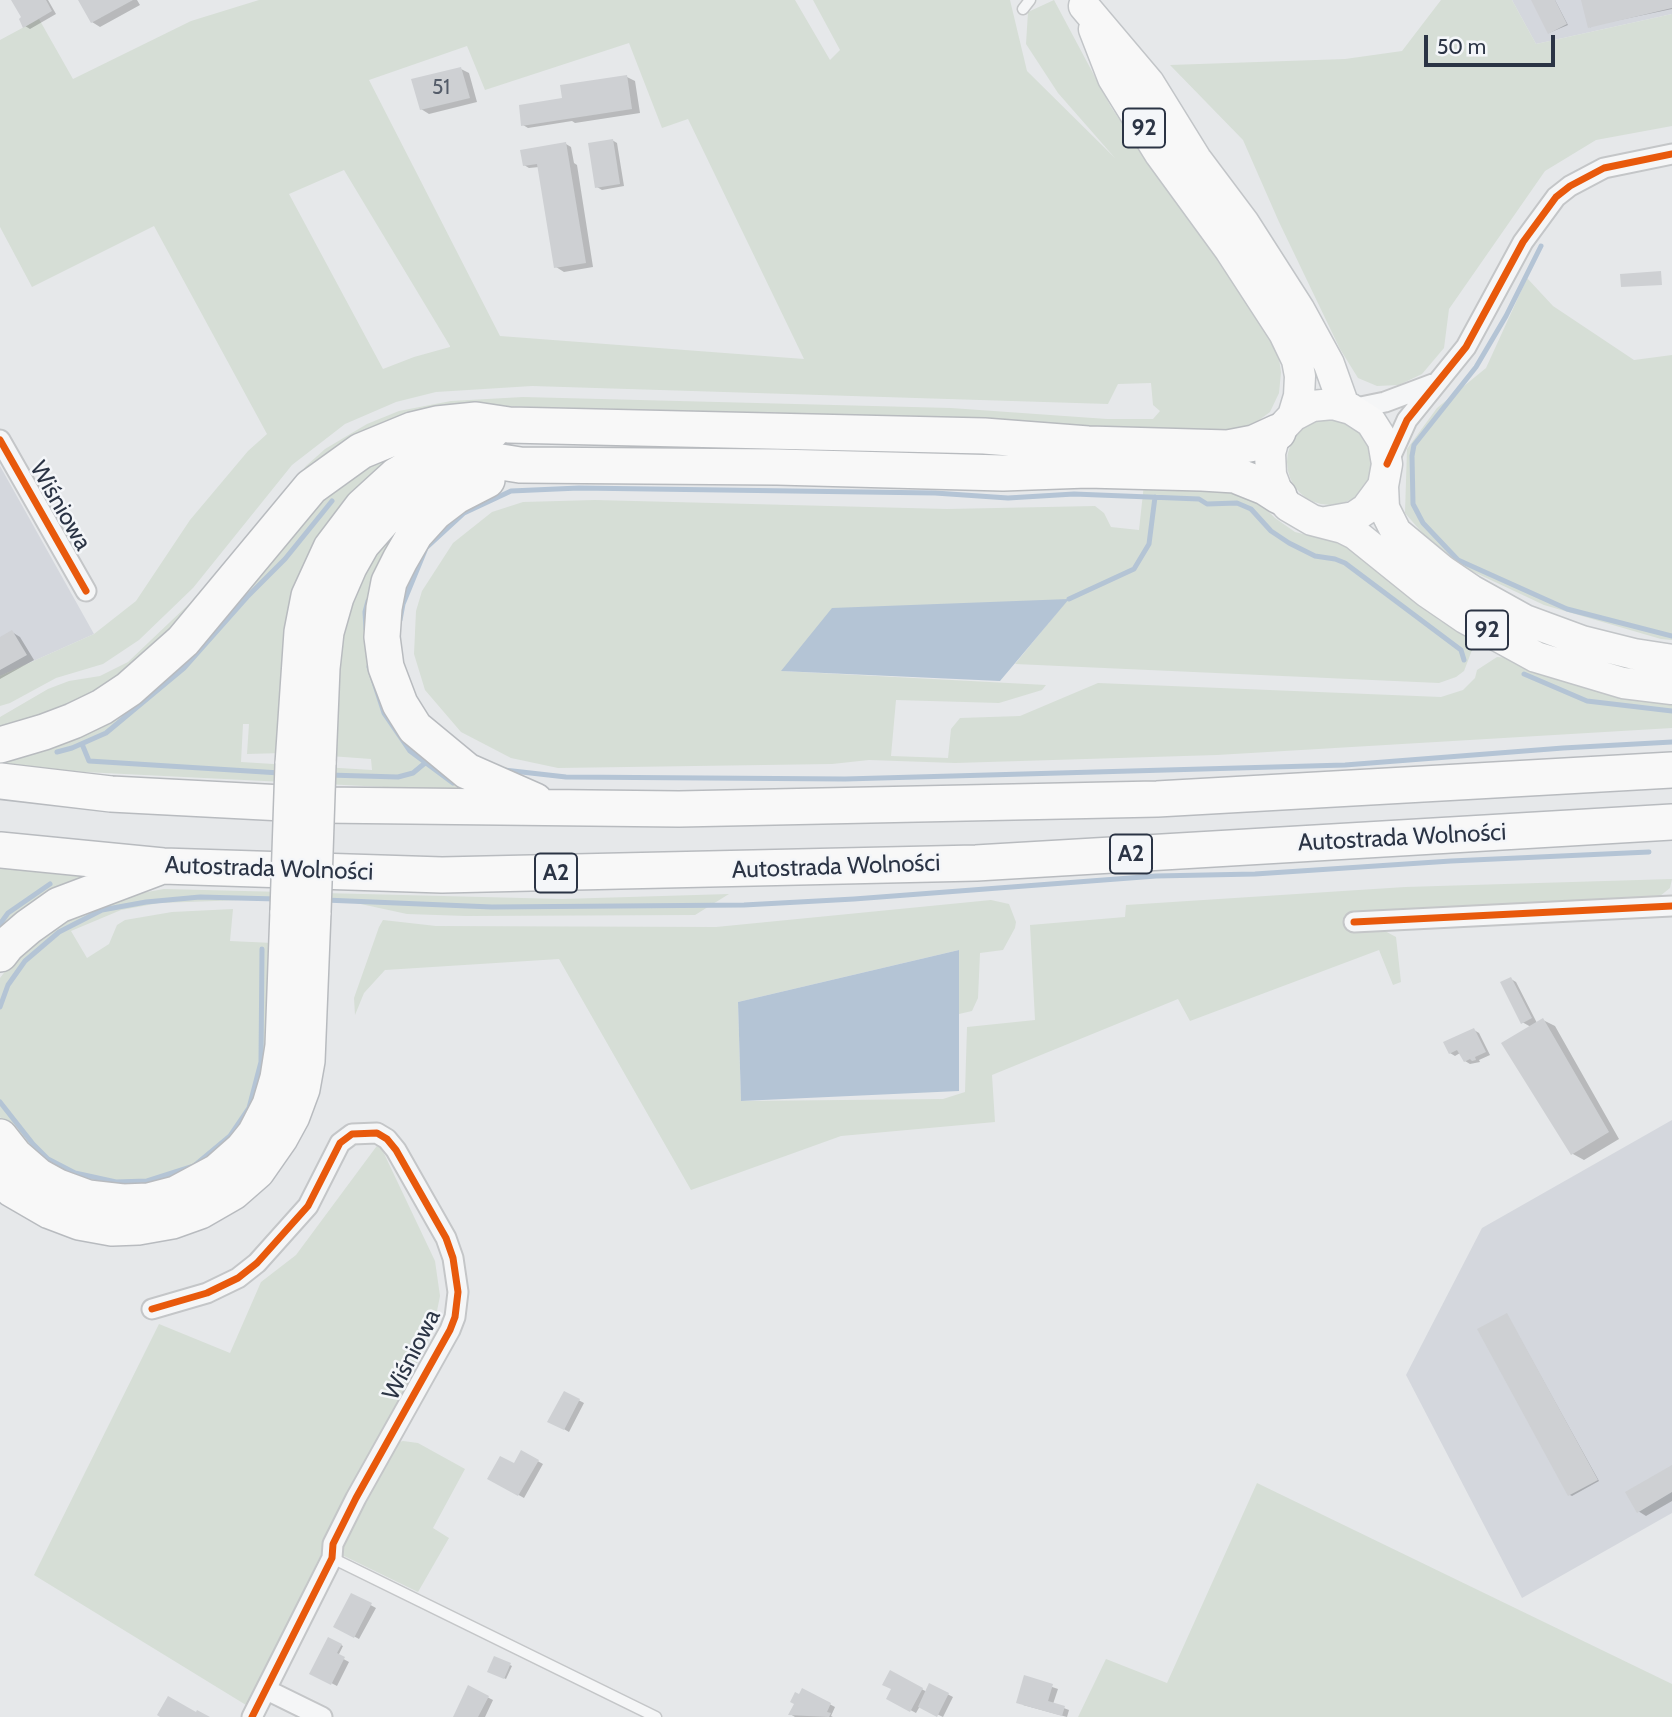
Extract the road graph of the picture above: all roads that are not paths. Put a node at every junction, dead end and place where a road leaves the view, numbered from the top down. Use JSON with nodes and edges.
{"nodes":[{"id":1,"x":1083,"y":3,"type":"edge"},
{"id":2,"x":1672,"y":154,"type":"edge"},
{"id":3,"x":1434,"y":384,"type":"junction"},
{"id":4,"x":1347,"y":407,"type":"junction"},
{"id":5,"x":1286,"y":424,"type":"junction"},
{"id":6,"x":509,"y":425,"type":"junction"},
{"id":7,"x":0,"y":440,"type":"edge"},
{"id":8,"x":520,"y":465,"type":"junction"},
{"id":9,"x":1385,"y":475,"type":"junction"},
{"id":10,"x":1279,"y":496,"type":"junction"},
{"id":11,"x":1326,"y":522,"type":"junction"},
{"id":12,"x":86,"y":591,"type":"dead end"},
{"id":13,"x":1672,"y":660,"type":"edge"},
{"id":14,"x":1672,"y":689,"type":"edge"},
{"id":15,"x":0,"y":745,"type":"edge"},
{"id":16,"x":306,"y":764,"type":"junction"},
{"id":17,"x":1665,"y":772,"type":"edge"},
{"id":18,"x":0,"y":781,"type":"edge"},
{"id":19,"x":551,"y":808,"type":"junction"},
{"id":20,"x":1666,"y":821,"type":"edge"},
{"id":21,"x":0,"y":850,"type":"edge"},
{"id":22,"x":163,"y":866,"type":"junction"},
{"id":23,"x":1672,"y":905,"type":"edge"},
{"id":24,"x":300,"y":912,"type":"junction"},
{"id":25,"x":1354,"y":922,"type":"dead end"},
{"id":26,"x":0,"y":954,"type":"edge"},
{"id":27,"x":0,"y":1137,"type":"edge"},
{"id":28,"x":0,"y":1179,"type":"edge"},
{"id":29,"x":152,"y":1309,"type":"dead end"},
{"id":30,"x":331,"y":1558,"type":"junction"},
{"id":31,"x":267,"y":1690,"type":"junction"},
{"id":32,"x":252,"y":1717,"type":"edge"},
{"id":33,"x":322,"y":1717,"type":"edge"},
{"id":34,"x":656,"y":1717,"type":"edge"}],
"edges":[{"from":1,"to":4,"type":"main road","number":"92"},
{"from":1,"to":5,"type":"main road","number":"92"},
{"from":2,"to":3,"type":"street"},
{"from":3,"to":4,"type":"street"},
{"from":3,"to":9,"type":"street"},
{"from":4,"to":5,"type":"main road"},
{"from":4,"to":9,"type":"main road","number":"92"},
{"from":5,"to":6,"type":"highway"},
{"from":5,"to":10,"type":"main road","number":"92"},
{"from":6,"to":15,"type":"highway"},
{"from":6,"to":16,"type":"highway"},
{"from":7,"to":12,"type":"street","name":"Wiśniowa"},
{"from":8,"to":10,"type":"highway"},
{"from":8,"to":16,"type":"highway"},
{"from":8,"to":19,"type":"highway"},
{"from":9,"to":11,"type":"main road"},
{"from":9,"to":13,"type":"main road","number":"92"},
{"from":10,"to":11,"type":"main road","number":"92"},
{"from":11,"to":14,"type":"main road","number":"92"},
{"from":16,"to":24,"type":"highway","bridge":true},
{"from":17,"to":19,"type":"highway","number":"A2"},
{"from":18,"to":19,"type":"highway","number":"A2"},
{"from":20,"to":22,"type":"highway","name":"Autostrada Wolności","number":"A2"},
{"from":21,"to":22,"type":"highway","name":"Autostrada Wolności","number":"A2"},
{"from":22,"to":26,"type":"highway"},
{"from":23,"to":25,"type":"street"},
{"from":24,"to":27,"type":"highway"},
{"from":24,"to":28,"type":"highway"},
{"from":29,"to":30,"type":"street","name":"Wiśniowa"},
{"from":30,"to":31,"type":"street","name":"Wiśniowa"},
{"from":30,"to":34,"type":"lane"},
{"from":31,"to":32,"type":"street","name":"Wiśniowa"},
{"from":31,"to":33,"type":"street"}]}
